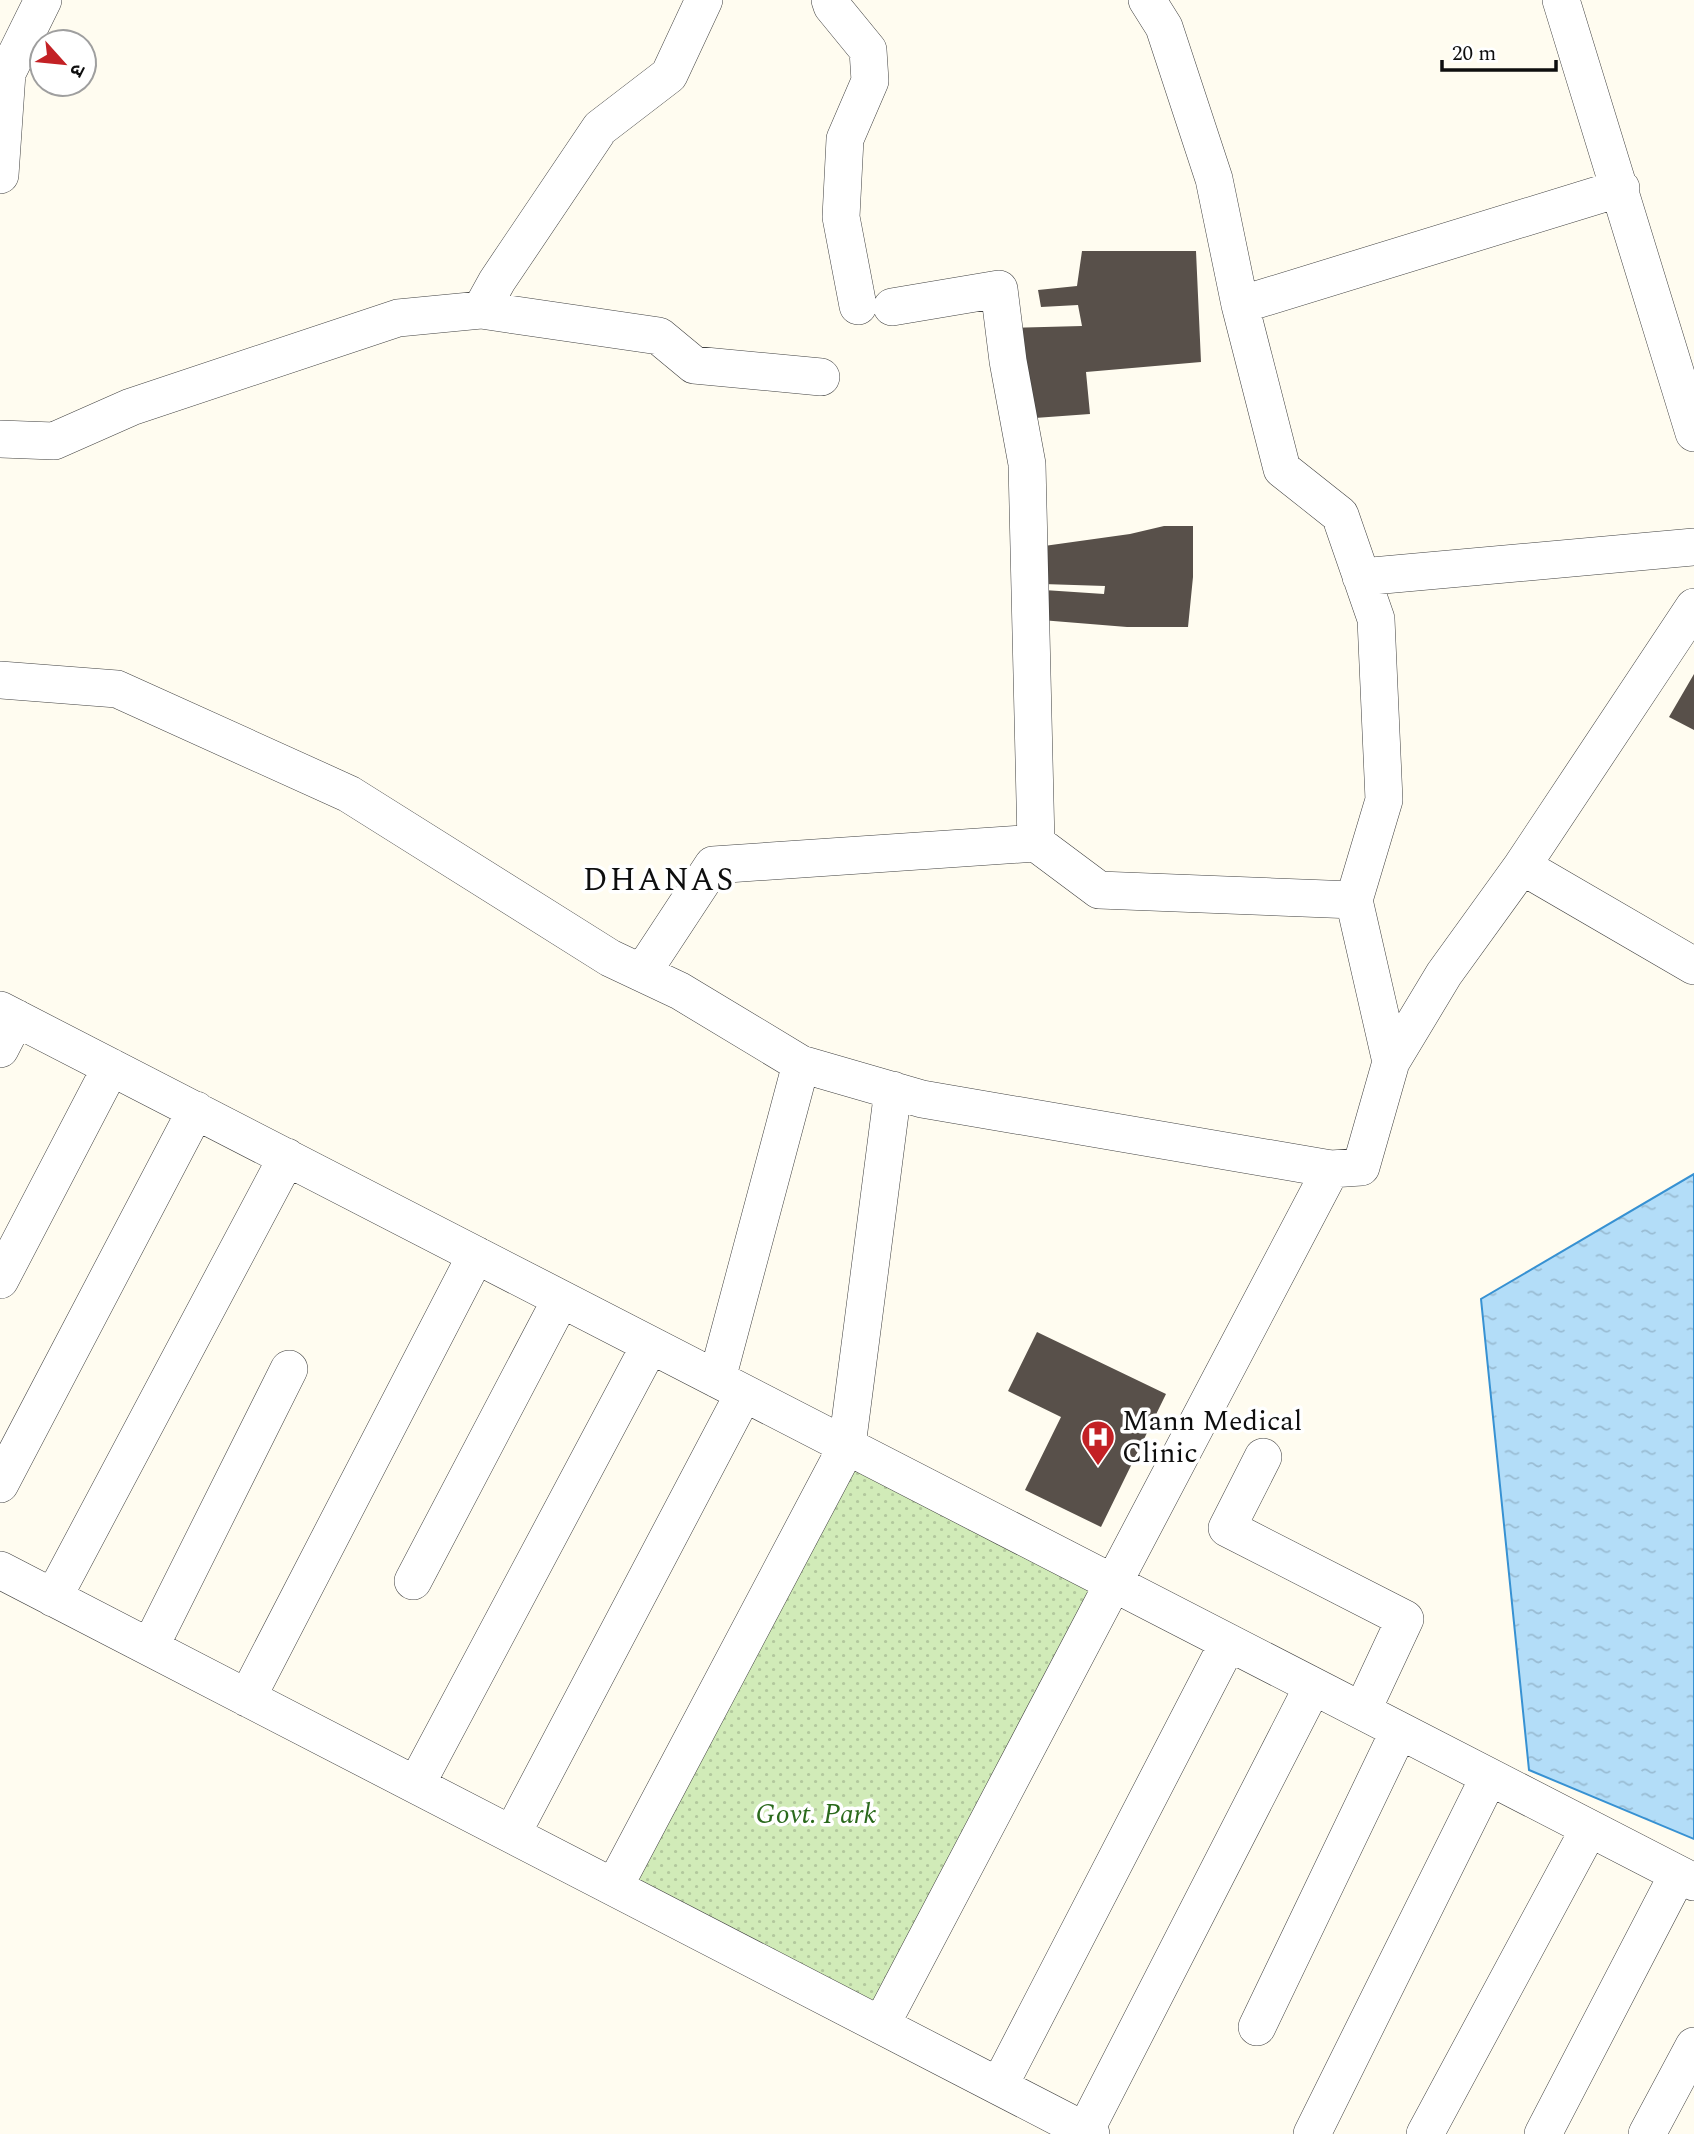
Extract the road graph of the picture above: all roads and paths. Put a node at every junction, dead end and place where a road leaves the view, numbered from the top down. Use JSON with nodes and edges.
{"nodes":[{"id":1,"x":43,"y":0,"type":"edge"},
{"id":2,"x":704,"y":0,"type":"edge"},
{"id":3,"x":831,"y":0,"type":"edge"},
{"id":4,"x":1147,"y":0,"type":"edge"},
{"id":5,"x":1561,"y":0,"type":"edge"},
{"id":6,"x":0,"y":175,"type":"edge"},
{"id":7,"x":1621,"y":188,"type":"junction"},
{"id":8,"x":1240,"y":305,"type":"junction"},
{"id":9,"x":481,"y":310,"type":"junction"},
{"id":10,"x":821,"y":377,"type":"dead end"},
{"id":11,"x":1694,"y":433,"type":"edge"},
{"id":12,"x":0,"y":439,"type":"edge"},
{"id":13,"x":1694,"y":547,"type":"edge"},
{"id":14,"x":1361,"y":577,"type":"junction"},
{"id":15,"x":1694,"y":607,"type":"edge"},
{"id":16,"x":0,"y":680,"type":"edge"},
{"id":17,"x":1035,"y":843,"type":"junction"},
{"id":18,"x":1522,"y":866,"type":"junction"},
{"id":19,"x":1354,"y":900,"type":"junction"},
{"id":20,"x":1694,"y":966,"type":"edge"},
{"id":21,"x":642,"y":973,"type":"junction"},
{"id":22,"x":5,"y":1026,"type":"edge"},
{"id":23,"x":1391,"y":1062,"type":"junction"},
{"id":24,"x":801,"y":1064,"type":"junction"},
{"id":25,"x":111,"y":1067,"type":"junction"},
{"id":26,"x":893,"y":1090,"type":"junction"},
{"id":27,"x":196,"y":1110,"type":"junction"},
{"id":28,"x":287,"y":1157,"type":"junction"},
{"id":29,"x":1346,"y":1168,"type":"junction"},
{"id":30,"x":476,"y":1255,"type":"junction"},
{"id":31,"x":0,"y":1280,"type":"edge"},
{"id":32,"x":561,"y":1299,"type":"junction"},
{"id":33,"x":650,"y":1345,"type":"junction"},
{"id":34,"x":289,"y":1369,"type":"dead end"},
{"id":35,"x":731,"y":1386,"type":"junction"},
{"id":36,"x":847,"y":1447,"type":"junction"},
{"id":37,"x":1263,"y":1457,"type":"dead end"},
{"id":38,"x":0,"y":1485,"type":"edge"},
{"id":39,"x":0,"y":1570,"type":"edge"},
{"id":40,"x":414,"y":1581,"type":"dead end"},
{"id":41,"x":1113,"y":1583,"type":"junction"},
{"id":42,"x":53,"y":1598,"type":"junction"},
{"id":43,"x":1228,"y":1643,"type":"junction"},
{"id":44,"x":149,"y":1647,"type":"junction"},
{"id":45,"x":1313,"y":1686,"type":"junction"},
{"id":46,"x":247,"y":1698,"type":"junction"},
{"id":47,"x":1362,"y":1711,"type":"junction"},
{"id":48,"x":1399,"y":1731,"type":"junction"},
{"id":49,"x":1489,"y":1777,"type":"junction"},
{"id":50,"x":416,"y":1785,"type":"junction"},
{"id":51,"x":1589,"y":1829,"type":"junction"},
{"id":52,"x":512,"y":1834,"type":"junction"},
{"id":53,"x":1686,"y":1878,"type":"edge"},
{"id":54,"x":614,"y":1887,"type":"junction"},
{"id":55,"x":881,"y":2025,"type":"junction"},
{"id":56,"x":1257,"y":2027,"type":"dead end"},
{"id":57,"x":1694,"y":2046,"type":"edge"},
{"id":58,"x":999,"y":2086,"type":"junction"},
{"id":59,"x":1088,"y":2132,"type":"edge"},
{"id":60,"x":1312,"y":2134,"type":"edge"},
{"id":61,"x":1424,"y":2134,"type":"edge"},
{"id":62,"x":1543,"y":2134,"type":"edge"},
{"id":63,"x":1647,"y":2134,"type":"edge"}],
"edges":[{"from":1,"to":6,"type":"street"},
{"from":2,"to":9,"type":"street"},
{"from":3,"to":17,"type":"street"},
{"from":4,"to":8,"type":"street"},
{"from":5,"to":7,"type":"street"},
{"from":7,"to":8,"type":"street"},
{"from":7,"to":11,"type":"street"},
{"from":8,"to":14,"type":"street"},
{"from":9,"to":10,"type":"street"},
{"from":9,"to":12,"type":"street"},
{"from":13,"to":14,"type":"street"},
{"from":14,"to":19,"type":"street"},
{"from":15,"to":18,"type":"street"},
{"from":16,"to":21,"type":"street"},
{"from":17,"to":19,"type":"street"},
{"from":17,"to":21,"type":"street"},
{"from":18,"to":20,"type":"street"},
{"from":18,"to":23,"type":"street"},
{"from":19,"to":23,"type":"street"},
{"from":21,"to":24,"type":"street"},
{"from":22,"to":25,"type":"street"},
{"from":23,"to":29,"type":"street"},
{"from":24,"to":26,"type":"street"},
{"from":24,"to":35,"type":"street"},
{"from":25,"to":27,"type":"street"},
{"from":25,"to":31,"type":"street"},
{"from":26,"to":29,"type":"street"},
{"from":26,"to":36,"type":"street"},
{"from":27,"to":28,"type":"street"},
{"from":27,"to":38,"type":"street"},
{"from":28,"to":30,"type":"street"},
{"from":28,"to":42,"type":"street"},
{"from":29,"to":41,"type":"street"},
{"from":30,"to":32,"type":"street"},
{"from":30,"to":46,"type":"street"},
{"from":32,"to":33,"type":"street"},
{"from":32,"to":40,"type":"street"},
{"from":33,"to":35,"type":"street"},
{"from":33,"to":50,"type":"street"},
{"from":34,"to":44,"type":"street"},
{"from":35,"to":36,"type":"street"},
{"from":35,"to":52,"type":"street"},
{"from":36,"to":41,"type":"street"},
{"from":36,"to":54,"type":"street"},
{"from":37,"to":47,"type":"street"},
{"from":39,"to":42,"type":"street"},
{"from":41,"to":43,"type":"street"},
{"from":41,"to":55,"type":"street"},
{"from":42,"to":44,"type":"street"},
{"from":43,"to":45,"type":"street"},
{"from":43,"to":58,"type":"street"},
{"from":44,"to":46,"type":"street"},
{"from":45,"to":47,"type":"street"},
{"from":45,"to":59,"type":"street"},
{"from":46,"to":50,"type":"street"},
{"from":47,"to":48,"type":"street"},
{"from":48,"to":49,"type":"street"},
{"from":48,"to":56,"type":"street"},
{"from":49,"to":51,"type":"street"},
{"from":49,"to":60,"type":"street"},
{"from":50,"to":52,"type":"street"},
{"from":51,"to":53,"type":"street"},
{"from":51,"to":61,"type":"street"},
{"from":52,"to":54,"type":"street"},
{"from":53,"to":62,"type":"street"},
{"from":54,"to":55,"type":"street"},
{"from":55,"to":58,"type":"street"},
{"from":57,"to":63,"type":"street"},
{"from":58,"to":59,"type":"street"}]}
